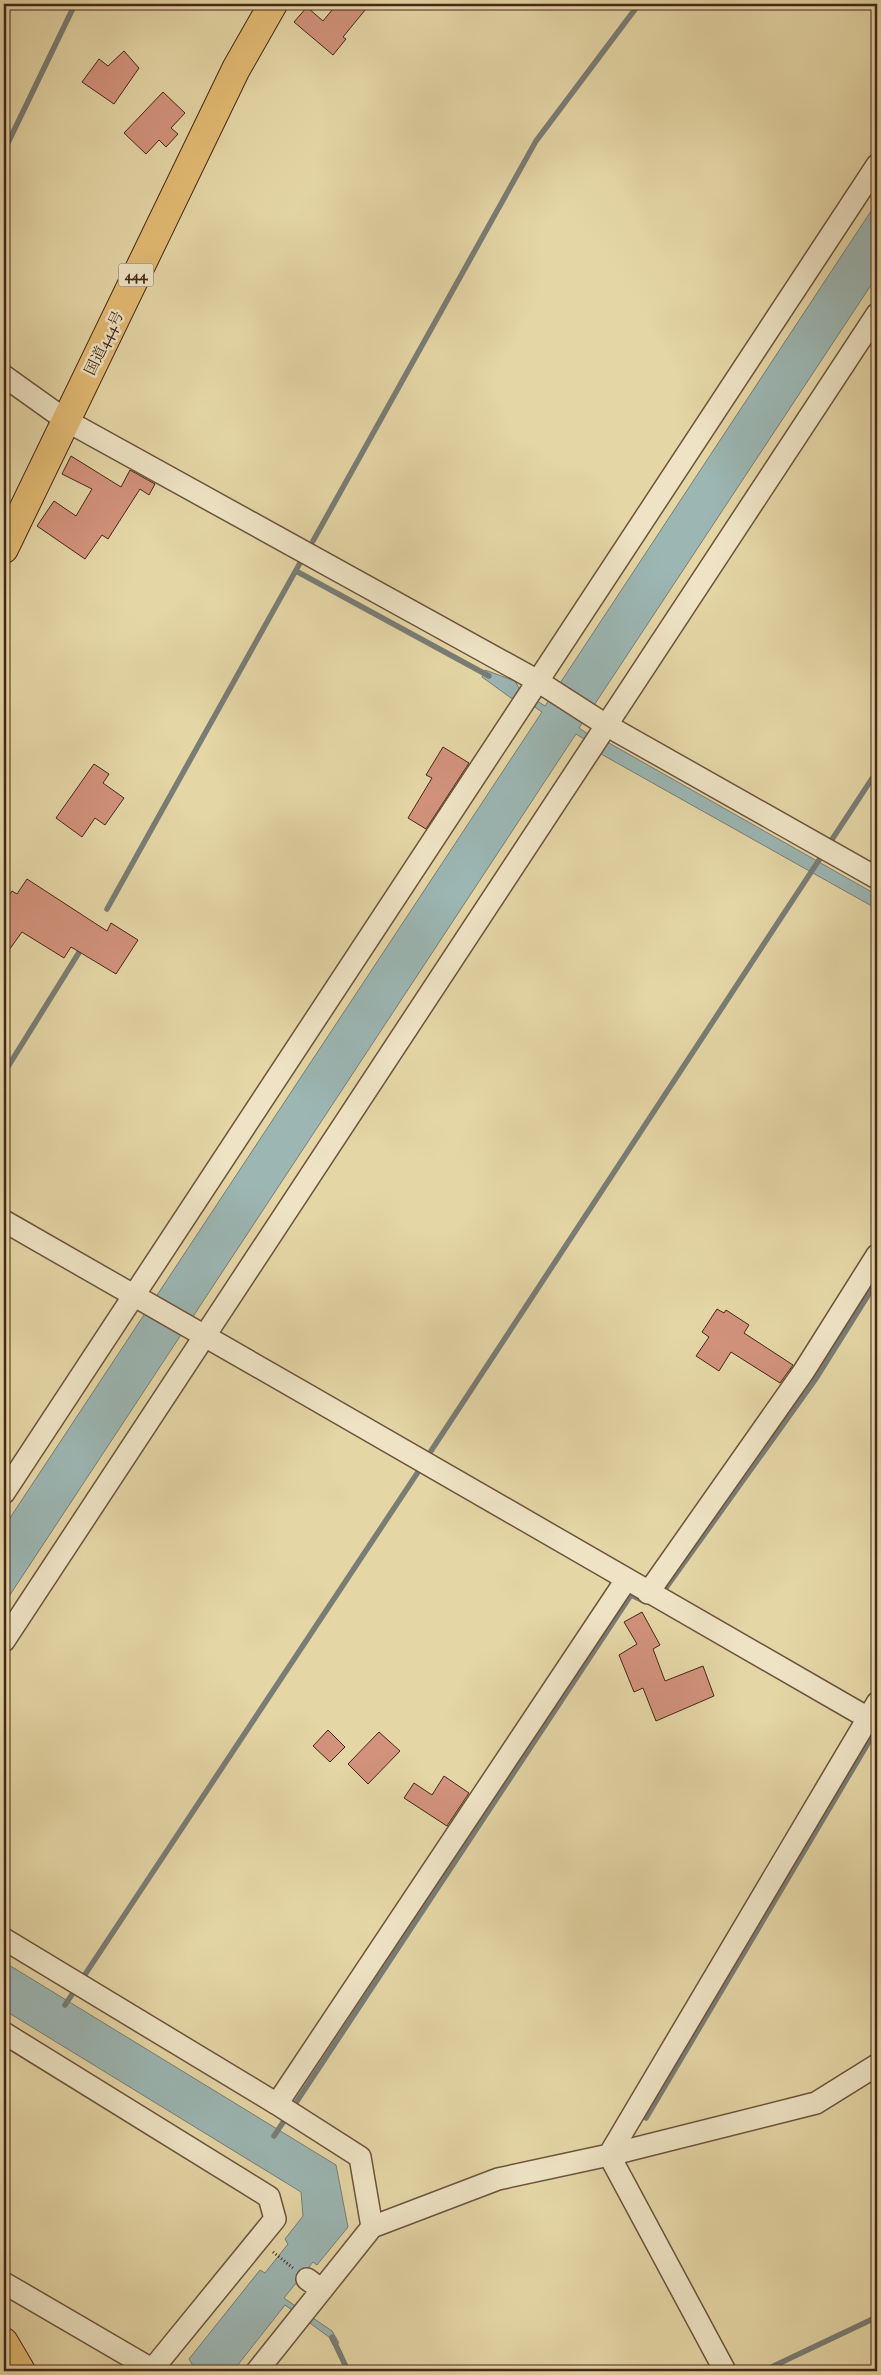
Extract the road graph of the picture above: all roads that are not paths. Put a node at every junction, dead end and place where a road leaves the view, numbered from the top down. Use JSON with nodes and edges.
{"nodes":[{"id":1,"x":273,"y":4,"type":"edge"},
{"id":2,"x":877,"y":165,"type":"edge"},
{"id":3,"x":877,"y":314,"type":"edge"},
{"id":4,"x":4,"y":376,"type":"edge"},
{"id":5,"x":66,"y":420,"type":"junction"},
{"id":6,"x":4,"y":549,"type":"edge"},
{"id":7,"x":534,"y":690,"type":"junction"},
{"id":8,"x":598,"y":732,"type":"junction"},
{"id":9,"x":877,"y":878,"type":"edge"},
{"id":10,"x":4,"y":1221,"type":"edge"},
{"id":11,"x":877,"y":1255,"type":"edge"},
{"id":12,"x":140,"y":1298,"type":"junction"},
{"id":13,"x":200,"y":1332,"type":"junction"},
{"id":14,"x":4,"y":1493,"type":"edge"},
{"id":15,"x":626,"y":1580,"type":"junction"},
{"id":16,"x":648,"y":1592,"type":"junction"},
{"id":17,"x":4,"y":1641,"type":"edge"},
{"id":18,"x":873,"y":1710,"type":"edge"},
{"id":19,"x":4,"y":1939,"type":"edge"},
{"id":20,"x":4,"y":2033,"type":"edge"},
{"id":21,"x":877,"y":2065,"type":"edge"},
{"id":22,"x":286,"y":2110,"type":"junction"},
{"id":23,"x":609,"y":2155,"type":"junction"},
{"id":24,"x":372,"y":2227,"type":"junction"},
{"id":25,"x":4,"y":2283,"type":"edge"},
{"id":26,"x":4,"y":2342,"type":"edge"},
{"id":27,"x":152,"y":2370,"type":"edge"},
{"id":28,"x":21,"y":2371,"type":"edge"},
{"id":29,"x":257,"y":2371,"type":"edge"},
{"id":30,"x":725,"y":2371,"type":"edge"}],
"edges":[{"from":1,"to":5,"type":"highway","name":"国道444号","number":"444"},
{"from":2,"to":7,"type":"street"},
{"from":3,"to":8,"type":"street"},
{"from":4,"to":5,"type":"street"},
{"from":5,"to":6,"type":"highway","name":"国道444号","number":"444"},
{"from":5,"to":7,"type":"street"},
{"from":7,"to":8,"type":"street"},
{"from":7,"to":12,"type":"street"},
{"from":8,"to":9,"type":"street"},
{"from":8,"to":13,"type":"street"},
{"from":10,"to":12,"type":"street"},
{"from":11,"to":16,"type":"street"},
{"from":12,"to":13,"type":"street"},
{"from":12,"to":14,"type":"street"},
{"from":13,"to":15,"type":"street"},
{"from":13,"to":17,"type":"street"},
{"from":15,"to":16,"type":"street"},
{"from":15,"to":22,"type":"street"},
{"from":16,"to":18,"type":"street"},
{"from":18,"to":23,"type":"street"},
{"from":19,"to":22,"type":"street"},
{"from":20,"to":27,"type":"street"},
{"from":21,"to":23,"type":"street"},
{"from":22,"to":24,"type":"street"},
{"from":23,"to":24,"type":"street"},
{"from":23,"to":30,"type":"street"},
{"from":24,"to":29,"type":"street"},
{"from":25,"to":27,"type":"street"},
{"from":26,"to":28,"type":"highway"}]}
